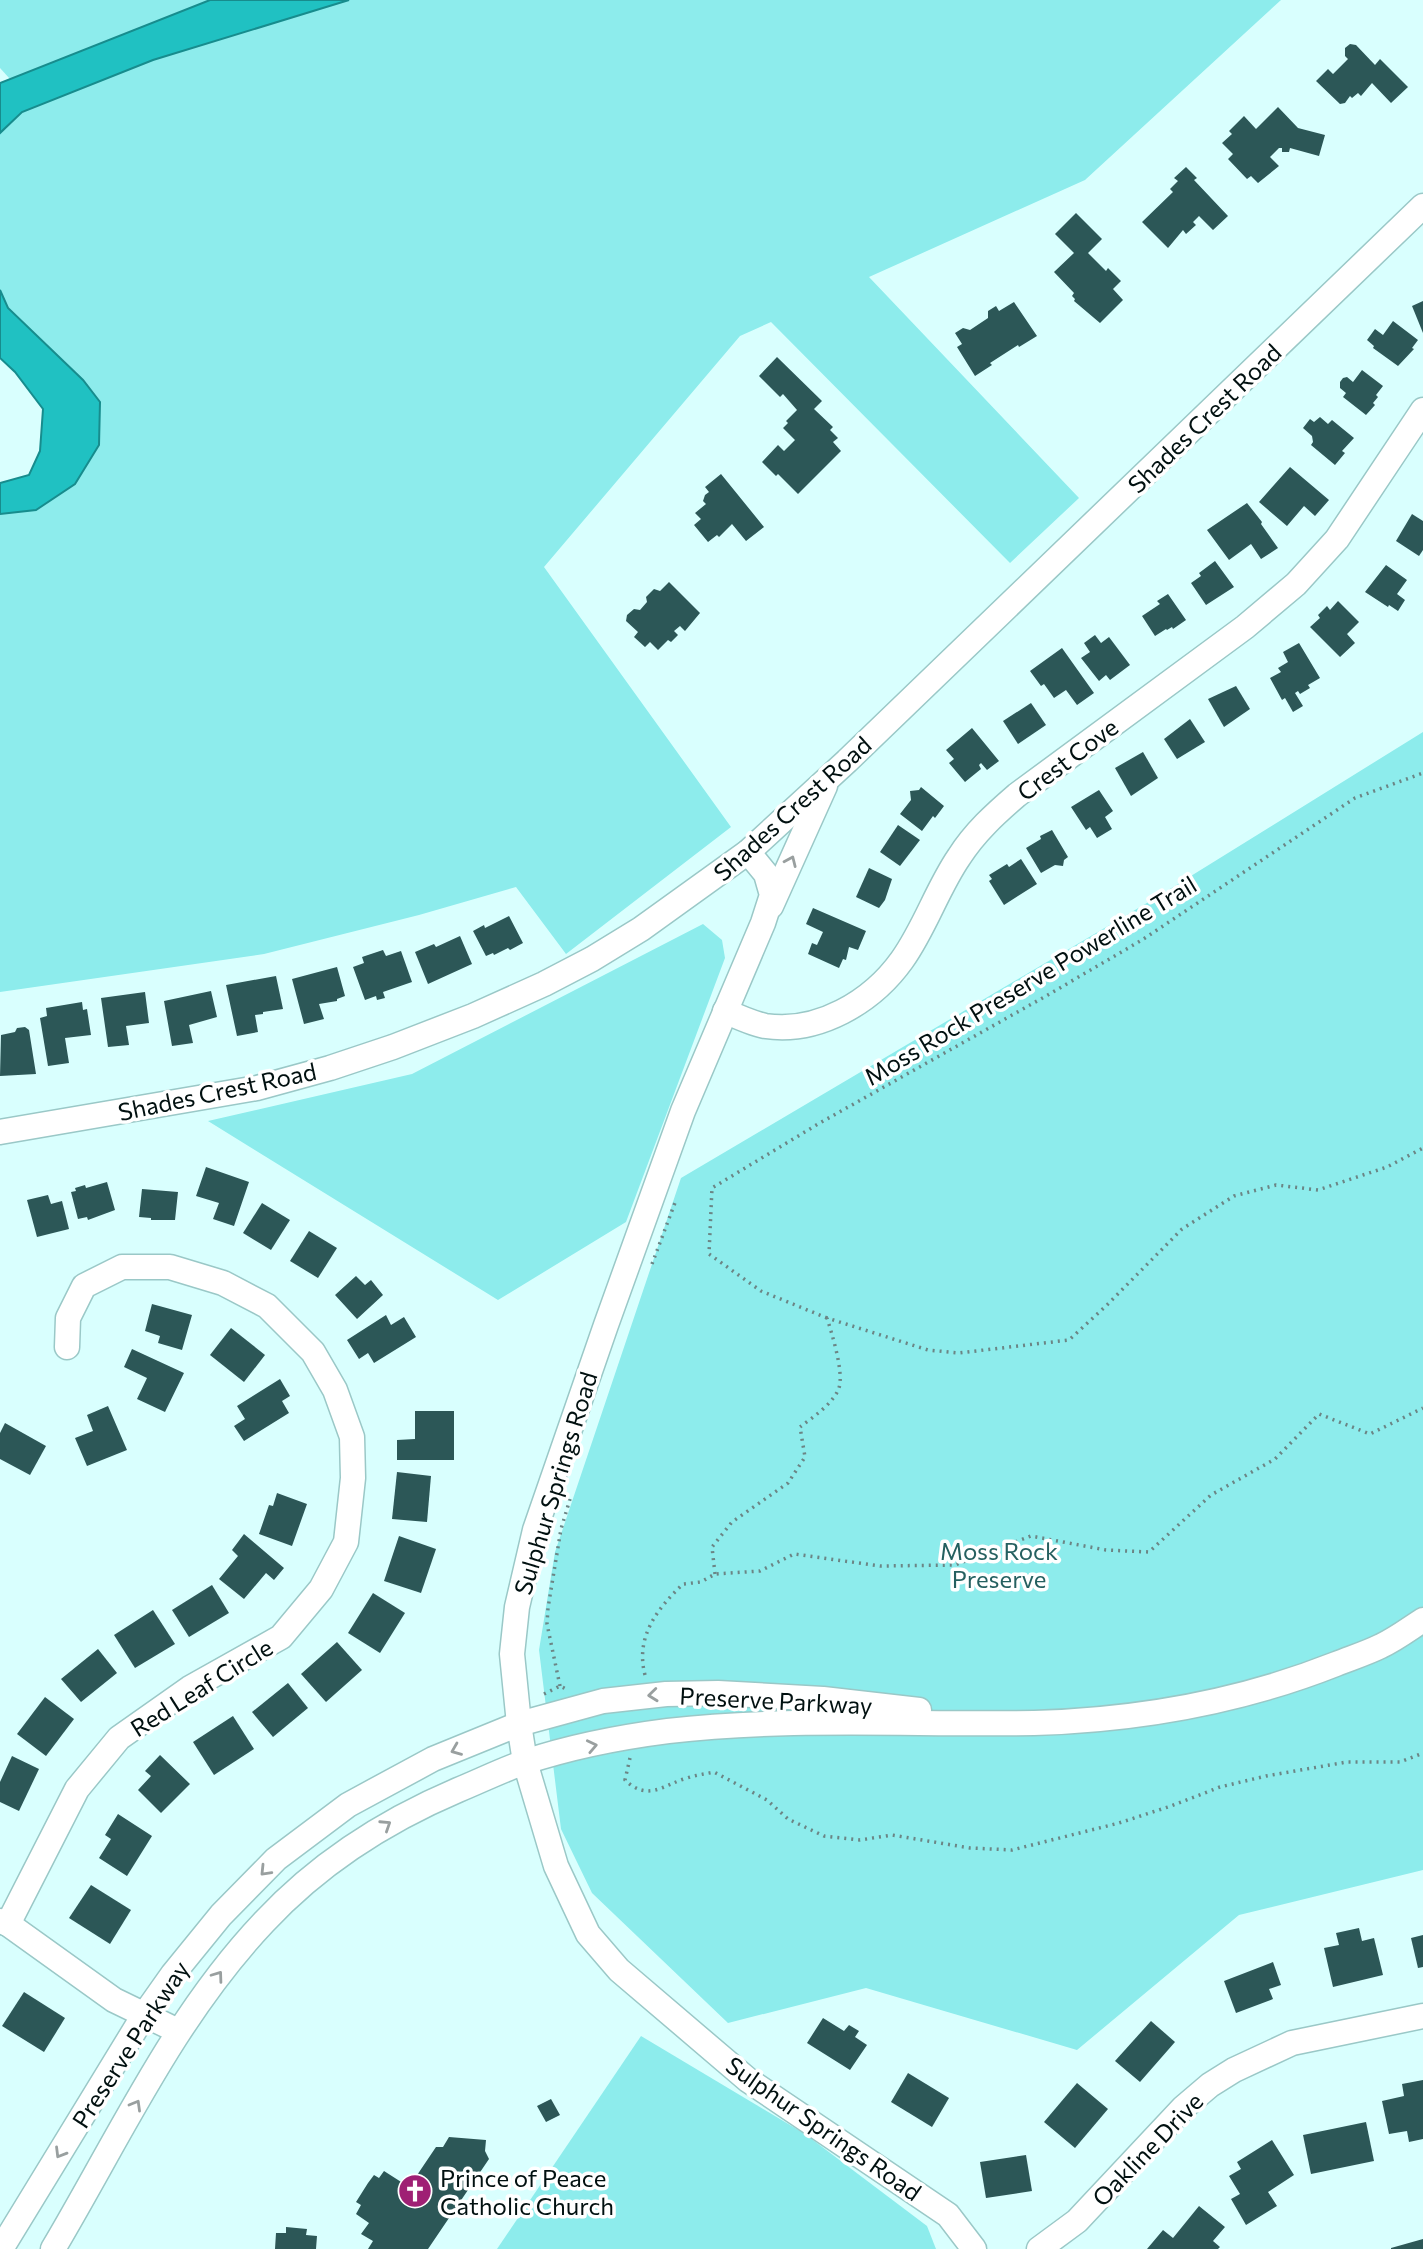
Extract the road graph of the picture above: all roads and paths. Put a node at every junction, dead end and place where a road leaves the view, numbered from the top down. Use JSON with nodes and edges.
{"nodes":[{"id":1,"x":1423,"y":206,"type":"edge"},
{"id":2,"x":1423,"y":410,"type":"edge"},
{"id":3,"x":1413,"y":437,"type":"edge"},
{"id":4,"x":1423,"y":773,"type":"edge"},
{"id":5,"x":829,"y":778,"type":"junction"},
{"id":6,"x":748,"y":852,"type":"junction"},
{"id":7,"x":764,"y":923,"type":"junction"},
{"id":8,"x":725,"y":1012,"type":"junction"},
{"id":9,"x":0,"y":1132,"type":"edge"},
{"id":10,"x":1423,"y":1148,"type":"edge"},
{"id":11,"x":679,"y":1190,"type":"dead end"},
{"id":12,"x":651,"y":1265,"type":"dead end"},
{"id":13,"x":827,"y":1318,"type":"junction"},
{"id":14,"x":67,"y":1347,"type":"dead end"},
{"id":15,"x":1423,"y":1408,"type":"edge"},
{"id":16,"x":573,"y":1489,"type":"dead end"},
{"id":17,"x":715,"y":1574,"type":"junction"},
{"id":18,"x":1423,"y":1620,"type":"edge"},
{"id":19,"x":561,"y":1686,"type":"dead end"},
{"id":20,"x":650,"y":1696,"type":"junction"},
{"id":21,"x":1038,"y":1723,"type":"junction"},
{"id":22,"x":519,"y":1724,"type":"junction"},
{"id":23,"x":640,"y":1735,"type":"junction"},
{"id":24,"x":1423,"y":1753,"type":"edge"},
{"id":25,"x":526,"y":1762,"type":"junction"},
{"id":26,"x":4,"y":1922,"type":"edge"},
{"id":27,"x":144,"y":2015,"type":"junction"},
{"id":28,"x":1423,"y":2016,"type":"edge"},
{"id":29,"x":178,"y":2031,"type":"junction"},
{"id":30,"x":1,"y":2249,"type":"edge"},
{"id":31,"x":53,"y":2249,"type":"edge"},
{"id":32,"x":974,"y":2249,"type":"edge"},
{"id":33,"x":1039,"y":2249,"type":"edge"}],
"edges":[{"from":1,"to":5,"type":"street","name":"Shades Crest Road"},
{"from":2,"to":3,"type":"street","name":"Crest Cove"},
{"from":3,"to":8,"type":"street","name":"Crest Cove"},
{"from":4,"to":13,"type":"path","name":"Moss Rock Preserve Powerline Trail"},
{"from":5,"to":6,"type":"street","name":"Shades Crest Road"},
{"from":7,"to":5,"type":"street","one_way":true},
{"from":6,"to":7,"type":"street","name":"Sulphur Springs Road"},
{"from":6,"to":9,"type":"street","name":"Shades Crest Road"},
{"from":7,"to":8,"type":"street","name":"Sulphur Springs Road"},
{"from":8,"to":22,"type":"street","name":"Sulphur Springs Road"},
{"from":10,"to":13,"type":"path"},
{"from":11,"to":12,"type":"path"},
{"from":13,"to":17,"type":"path"},
{"from":14,"to":26,"type":"street","name":"Red Leaf Circle"},
{"from":15,"to":17,"type":"path"},
{"from":16,"to":19,"type":"path"},
{"from":17,"to":20,"type":"path"},
{"from":18,"to":21,"type":"street","name":"Preserve Parkway"},
{"from":21,"to":20,"type":"street","name":"Preserve Parkway","one_way":true},
{"from":20,"to":22,"type":"street","name":"Preserve Parkway"},
{"from":21,"to":23,"type":"street","name":"Preserve Parkway"},
{"from":22,"to":25,"type":"street","name":"Sulphur Springs Road"},
{"from":22,"to":27,"type":"street","name":"Preserve Parkway","one_way":true},
{"from":23,"to":24,"type":"path"},
{"from":25,"to":23,"type":"street","name":"Preserve Parkway","one_way":true},
{"from":29,"to":25,"type":"street","name":"Preserve Parkway","one_way":true},
{"from":25,"to":32,"type":"street","name":"Sulphur Springs Road"},
{"from":26,"to":27,"type":"street"},
{"from":27,"to":29,"type":"street"},
{"from":27,"to":30,"type":"street","name":"Preserve Parkway","one_way":true},
{"from":28,"to":33,"type":"street","name":"Oakline Drive"},
{"from":31,"to":29,"type":"street","name":"Preserve Parkway","one_way":true}]}
